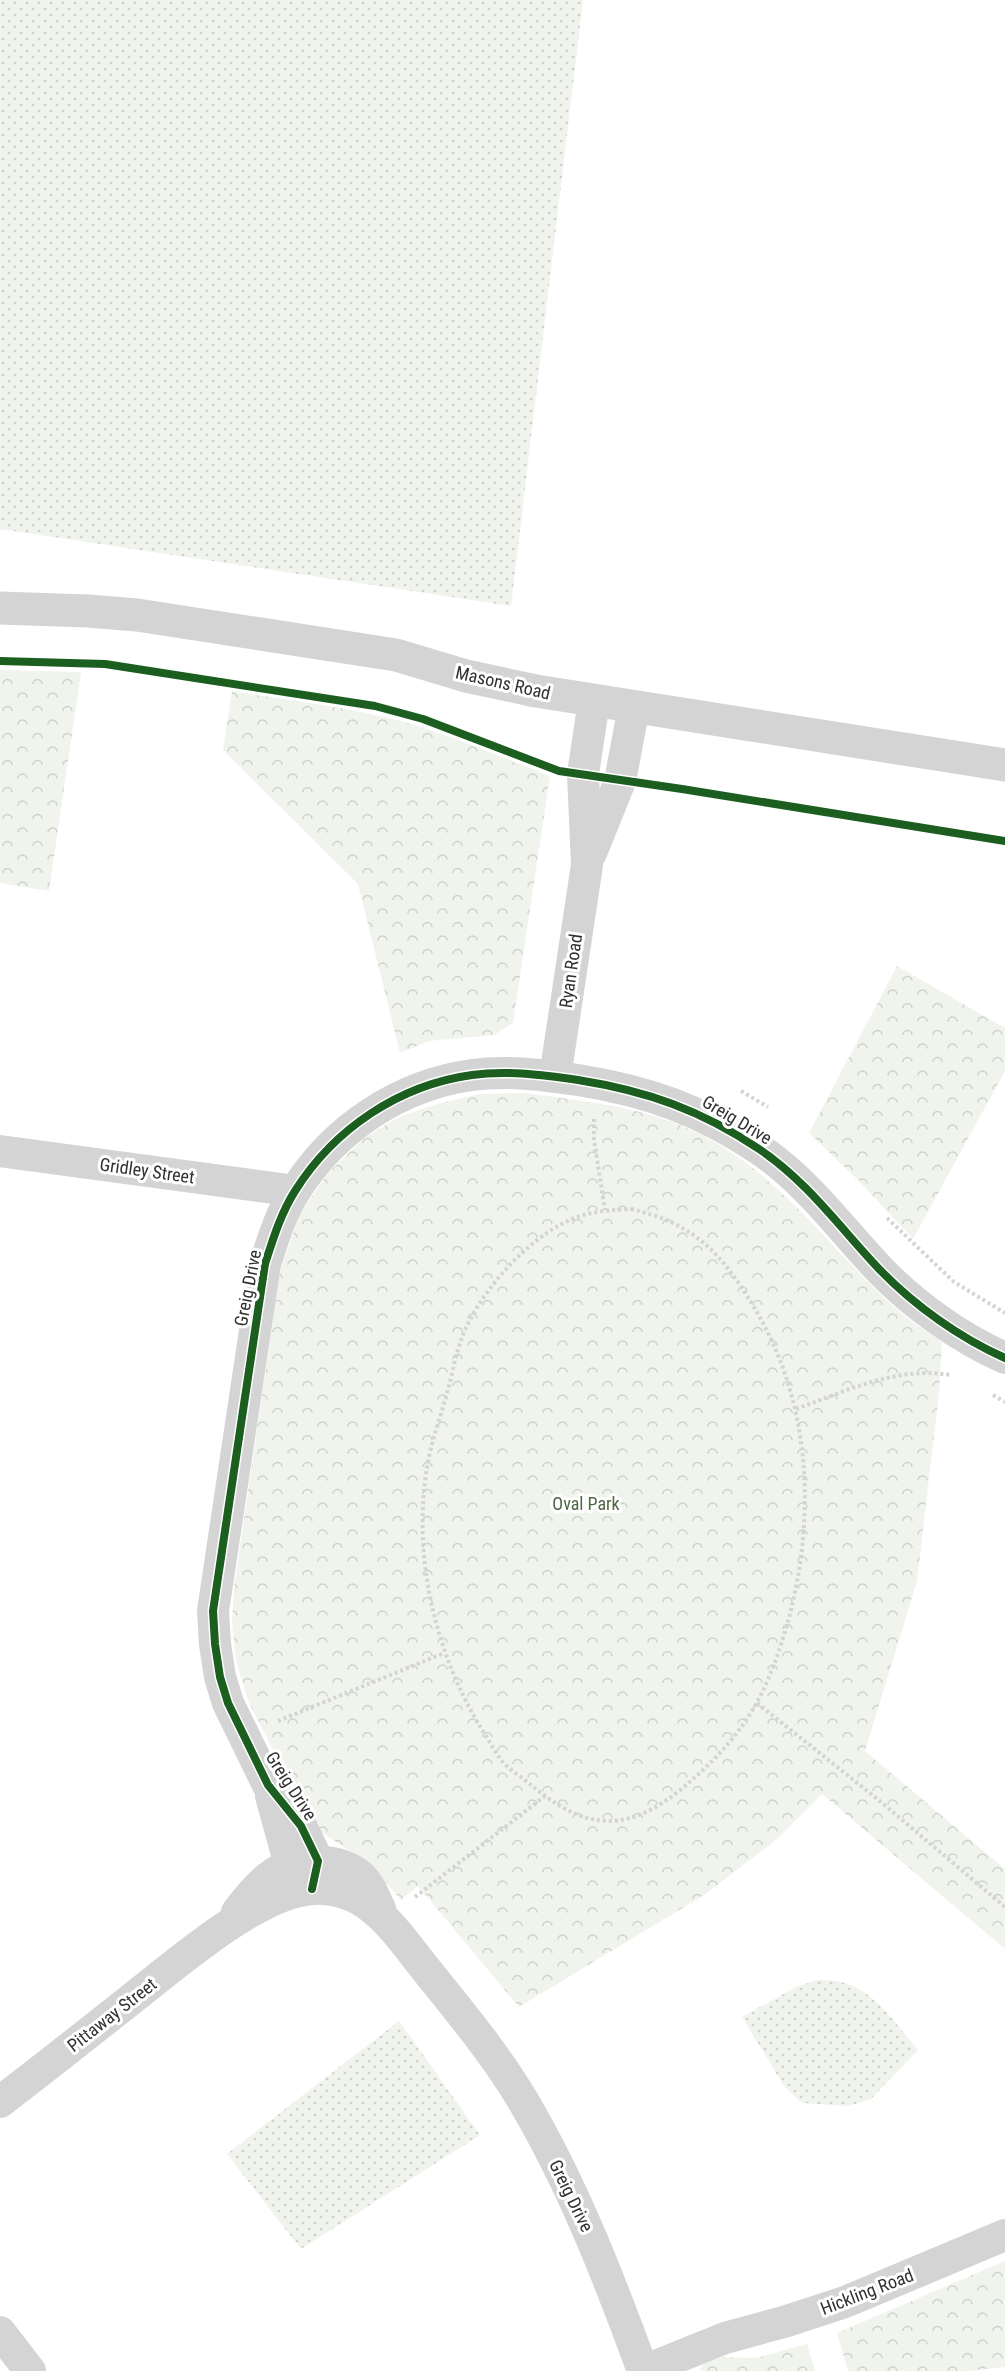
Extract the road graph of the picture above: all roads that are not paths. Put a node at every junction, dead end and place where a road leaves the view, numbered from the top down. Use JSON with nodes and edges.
{"nodes":[{"id":1,"x":0,"y":608,"type":"edge"},
{"id":2,"x":594,"y":701,"type":"junction"},
{"id":3,"x":634,"y":707,"type":"junction"},
{"id":4,"x":1005,"y":765,"type":"edge"},
{"id":5,"x":587,"y":865,"type":"junction"},
{"id":6,"x":555,"y":1077,"type":"junction"},
{"id":7,"x":0,"y":1151,"type":"edge"},
{"id":8,"x":295,"y":1191,"type":"junction"},
{"id":9,"x":1005,"y":1358,"type":"edge"},
{"id":10,"x":307,"y":1872,"type":"junction"},
{"id":11,"x":0,"y":2102,"type":"edge"},
{"id":12,"x":1005,"y":2235,"type":"edge"},
{"id":13,"x":0,"y":2332,"type":"edge"},
{"id":14,"x":641,"y":2364,"type":"edge"},
{"id":15,"x":30,"y":2371,"type":"edge"}],
"edges":[{"from":1,"to":2,"type":"street","name":"Masons Road"},
{"from":2,"to":3,"type":"street","name":"Masons Road"},
{"from":2,"to":5,"type":"street","name":"Ryan Road"},
{"from":3,"to":4,"type":"street","name":"Masons Road"},
{"from":3,"to":5,"type":"street","name":"Ryan Road"},
{"from":5,"to":6,"type":"street","name":"Ryan Road"},
{"from":6,"to":8,"type":"street","name":"Greig Drive"},
{"from":6,"to":9,"type":"street","name":"Greig Drive"},
{"from":7,"to":8,"type":"street","name":"Gridley Street"},
{"from":8,"to":10,"type":"street","name":"Greig Drive"},
{"from":10,"to":11,"type":"street","name":"Pittaway Street"},
{"from":10,"to":14,"type":"street","name":"Greig Drive"},
{"from":12,"to":14,"type":"street","name":"Hickling Road"},
{"from":13,"to":15,"type":"street"}]}
